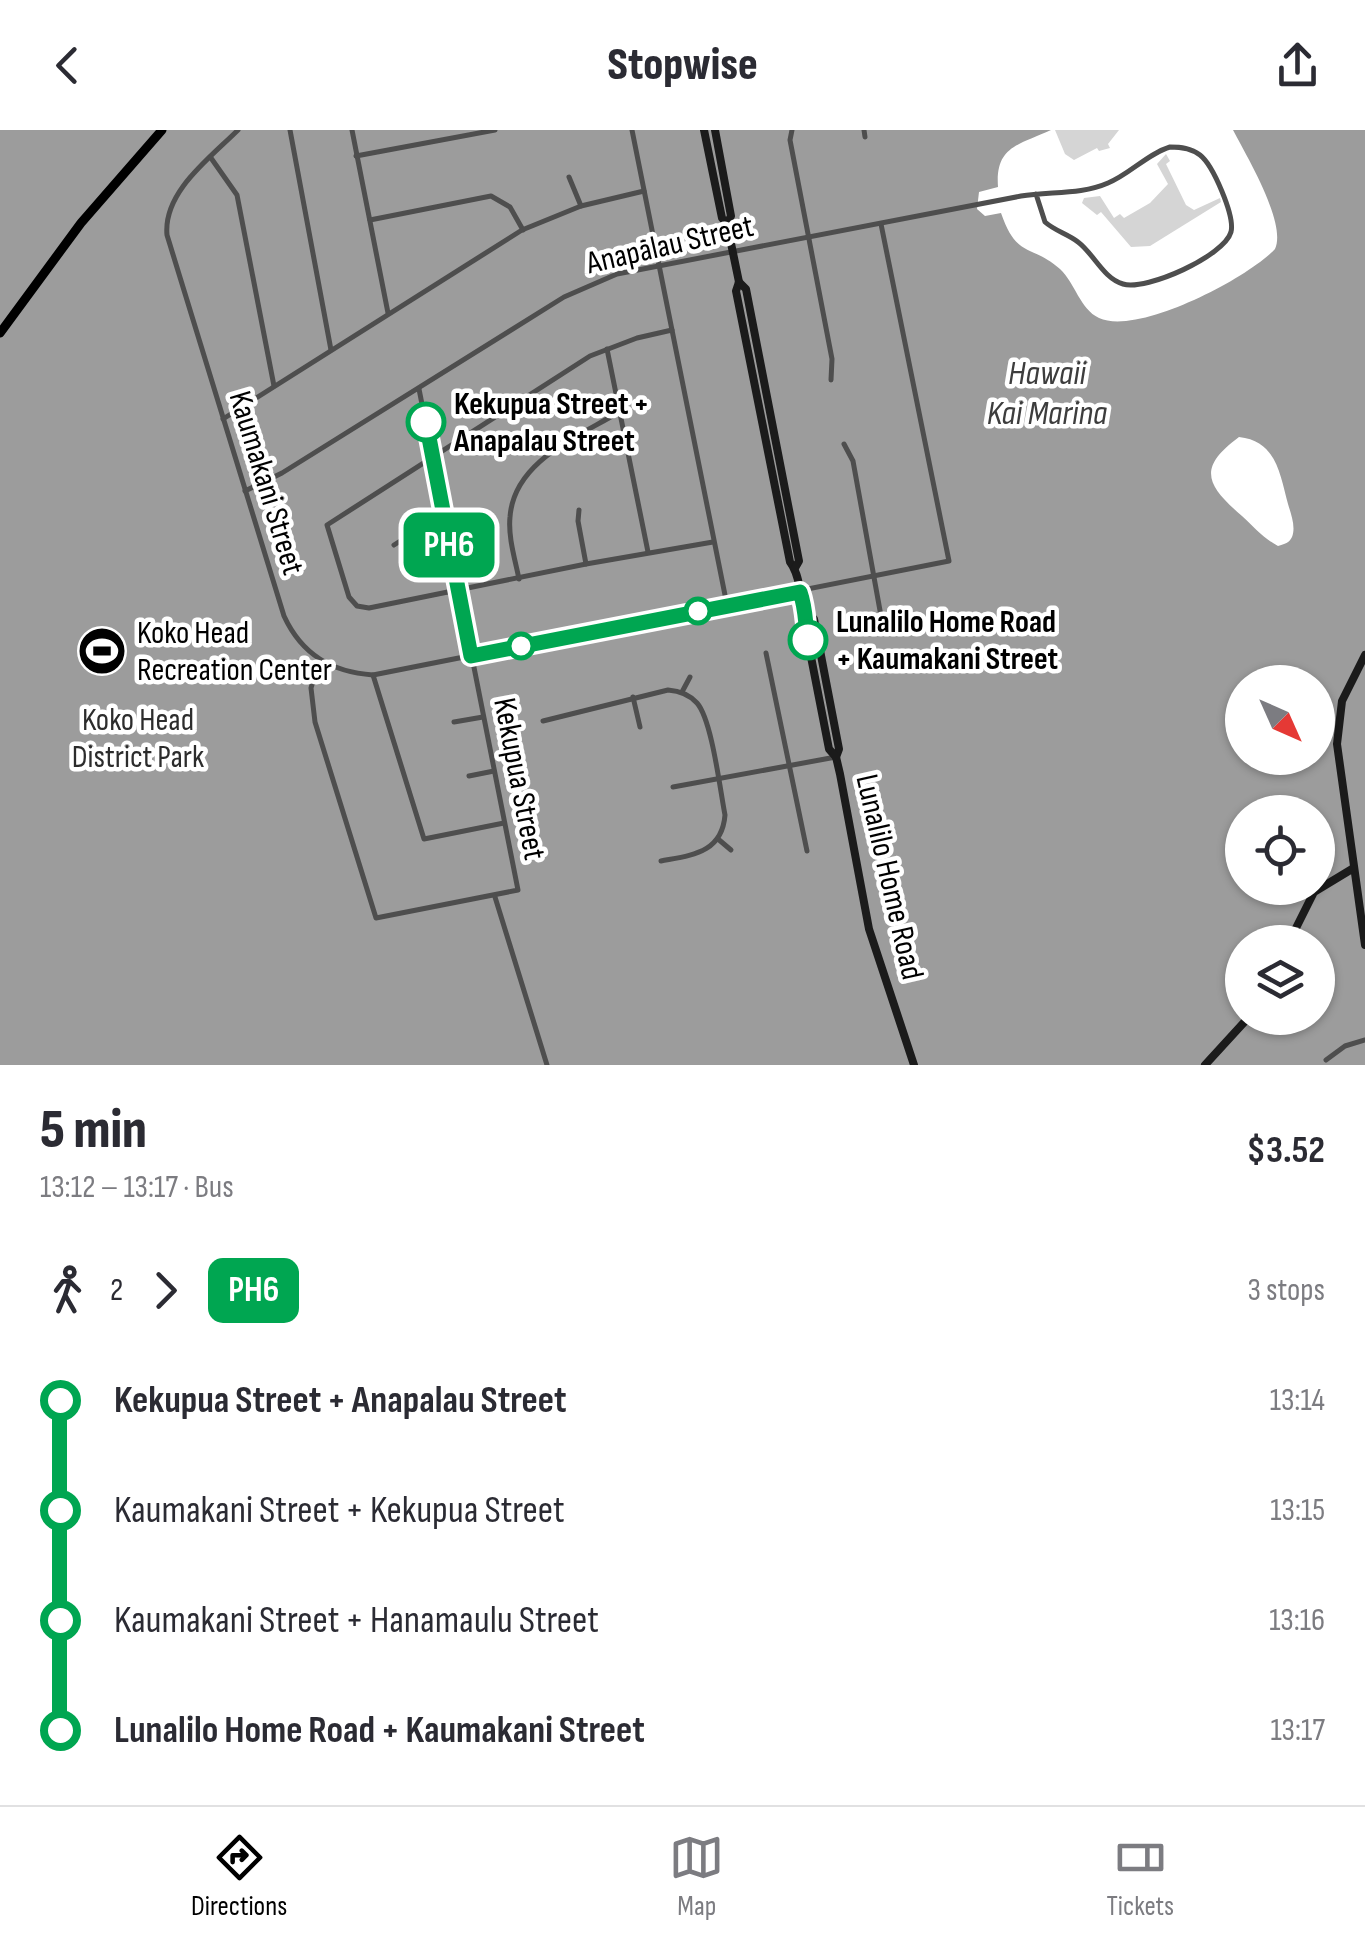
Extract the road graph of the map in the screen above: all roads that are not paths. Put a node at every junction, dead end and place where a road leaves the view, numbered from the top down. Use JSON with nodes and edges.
{"nodes":[{"id":1,"x":162,"y":130,"type":"edge"},
{"id":2,"x":238,"y":130,"type":"edge"},
{"id":3,"x":290,"y":130,"type":"edge"},
{"id":4,"x":352,"y":130,"type":"edge"},
{"id":5,"x":495,"y":130,"type":"edge"},
{"id":6,"x":632,"y":130,"type":"edge"},
{"id":7,"x":704,"y":130,"type":"edge"},
{"id":8,"x":714,"y":130,"type":"edge"},
{"id":9,"x":792,"y":130,"type":"edge"},
{"id":10,"x":356,"y":156,"type":"junction"},
{"id":11,"x":211,"y":158,"type":"junction"},
{"id":12,"x":569,"y":177,"type":"dead end"},
{"id":13,"x":644,"y":190,"type":"junction"},
{"id":14,"x":1036,"y":194,"type":"junction"},
{"id":15,"x":581,"y":206,"type":"junction"},
{"id":16,"x":370,"y":220,"type":"junction"},
{"id":17,"x":727,"y":224,"type":"junction"},
{"id":18,"x":881,"y":224,"type":"junction"},
{"id":19,"x":524,"y":230,"type":"junction"},
{"id":20,"x":808,"y":237,"type":"junction"},
{"id":21,"x":733,"y":253,"type":"junction"},
{"id":22,"x":658,"y":267,"type":"junction"},
{"id":23,"x":388,"y":314,"type":"junction"},
{"id":24,"x":672,"y":330,"type":"junction"},
{"id":25,"x":0,"y":333,"type":"edge"},
{"id":26,"x":608,"y":349,"type":"junction"},
{"id":27,"x":331,"y":350,"type":"junction"},
{"id":28,"x":831,"y":380,"type":"dead end"},
{"id":29,"x":274,"y":386,"type":"junction"},
{"id":30,"x":419,"y":388,"type":"junction"},
{"id":31,"x":619,"y":412,"type":"junction"},
{"id":32,"x":222,"y":420,"type":"junction"},
{"id":33,"x":844,"y":444,"type":"dead end"},
{"id":34,"x":432,"y":456,"type":"junction"},
{"id":35,"x":245,"y":491,"type":"junction"},
{"id":36,"x":580,"y":510,"type":"dead end"},
{"id":37,"x":446,"y":531,"type":"junction"},
{"id":38,"x":713,"y":542,"type":"junction"},
{"id":39,"x":394,"y":545,"type":"dead end"},
{"id":40,"x":648,"y":553,"type":"junction"},
{"id":41,"x":586,"y":564,"type":"junction"},
{"id":42,"x":875,"y":577,"type":"junction"},
{"id":43,"x":519,"y":579,"type":"junction"},
{"id":44,"x":459,"y":592,"type":"junction"},
{"id":45,"x":800,"y":592,"type":"junction"},
{"id":46,"x":727,"y":605,"type":"junction"},
{"id":47,"x":881,"y":616,"type":"dead end"},
{"id":48,"x":766,"y":653,"type":"dead end"},
{"id":49,"x":1365,"y":655,"type":"edge"},
{"id":50,"x":471,"y":656,"type":"junction"},
{"id":51,"x":318,"y":660,"type":"junction"},
{"id":52,"x":373,"y":676,"type":"junction"},
{"id":53,"x":690,"y":677,"type":"dead end"},
{"id":54,"x":682,"y":692,"type":"junction"},
{"id":55,"x":632,"y":698,"type":"junction"},
{"id":56,"x":483,"y":718,"type":"junction"},
{"id":57,"x":543,"y":721,"type":"dead end"},
{"id":58,"x":454,"y":722,"type":"dead end"},
{"id":59,"x":640,"y":727,"type":"dead end"},
{"id":60,"x":836,"y":757,"type":"junction"},
{"id":61,"x":791,"y":767,"type":"junction"},
{"id":62,"x":494,"y":771,"type":"junction"},
{"id":63,"x":469,"y":776,"type":"dead end"},
{"id":64,"x":718,"y":780,"type":"junction"},
{"id":65,"x":673,"y":787,"type":"dead end"},
{"id":66,"x":504,"y":823,"type":"junction"},
{"id":67,"x":718,"y":840,"type":"junction"},
{"id":68,"x":731,"y":850,"type":"dead end"},
{"id":69,"x":806,"y":851,"type":"dead end"},
{"id":70,"x":661,"y":861,"type":"dead end"},
{"id":71,"x":1352,"y":869,"type":"junction"},
{"id":72,"x":1335,"y":878,"type":"edge"},
{"id":73,"x":1335,"y":884,"type":"edge"},
{"id":74,"x":496,"y":896,"type":"junction"},
{"id":75,"x":1356,"y":896,"type":"junction"},
{"id":76,"x":1365,"y":946,"type":"edge"},
{"id":77,"x":1232,"y":1035,"type":"edge"},
{"id":78,"x":1365,"y":1040,"type":"edge"},
{"id":79,"x":1326,"y":1060,"type":"dead end"},
{"id":80,"x":547,"y":1065,"type":"edge"},
{"id":81,"x":914,"y":1065,"type":"edge"},
{"id":82,"x":1205,"y":1065,"type":"edge"}],
"edges":[{"from":1,"to":25,"type":"main road"},
{"from":2,"to":11,"type":"street","name":"Kaumakani Street"},
{"from":3,"to":27,"type":"street"},
{"from":4,"to":10,"type":"street"},
{"from":5,"to":10,"type":"street"},
{"from":6,"to":13,"type":"street"},
{"from":7,"to":17,"type":"main road","name":"Lunalilo Home Road"},
{"from":8,"to":17,"type":"main road","name":"Lunalilo Home Road"},
{"from":9,"to":20,"type":"street"},
{"from":10,"to":16,"type":"street"},
{"from":11,"to":29,"type":"street"},
{"from":11,"to":32,"type":"street","name":"Kaumakani Street"},
{"from":12,"to":15,"type":"street"},
{"from":13,"to":15,"type":"street"},
{"from":13,"to":22,"type":"street"},
{"from":14,"to":14,"type":"street","name":"Anapālau Street"},
{"from":14,"to":18,"type":"street","name":"Anapālau Street"},
{"from":15,"to":19,"type":"street"},
{"from":16,"to":19,"type":"street"},
{"from":16,"to":23,"type":"street"},
{"from":17,"to":21,"type":"main road","name":"Lunalilo Home Road"},
{"from":18,"to":20,"type":"street","name":"Anapālau Street"},
{"from":18,"to":42,"type":"street"},
{"from":19,"to":23,"type":"street"},
{"from":20,"to":21,"type":"street","name":"Anapālau Street"},
{"from":20,"to":28,"type":"street"},
{"from":21,"to":22,"type":"street","name":"Anapālau Street"},
{"from":21,"to":45,"type":"main road","name":"Lunalilo Home Road"},
{"from":22,"to":24,"type":"street"},
{"from":22,"to":30,"type":"street","name":"Anapālau Street"},
{"from":23,"to":27,"type":"street"},
{"from":24,"to":26,"type":"street"},
{"from":24,"to":38,"type":"street"},
{"from":26,"to":31,"type":"street"},
{"from":26,"to":34,"type":"street"},
{"from":27,"to":29,"type":"street"},
{"from":29,"to":32,"type":"street"},
{"from":30,"to":34,"type":"street","name":"Kekupua Street"},
{"from":30,"to":35,"type":"street","name":"Anapālau Street"},
{"from":31,"to":40,"type":"street"},
{"from":31,"to":43,"type":"street"},
{"from":32,"to":35,"type":"street","name":"Kaumakani Street"},
{"from":33,"to":42,"type":"street"},
{"from":34,"to":37,"type":"street","name":"Kekupua Street"},
{"from":34,"to":44,"type":"street"},
{"from":35,"to":51,"type":"street","name":"Kaumakani Street"},
{"from":36,"to":41,"type":"street"},
{"from":37,"to":39,"type":"street"},
{"from":37,"to":44,"type":"street","name":"Kekupua Street"},
{"from":38,"to":40,"type":"street"},
{"from":38,"to":46,"type":"street"},
{"from":40,"to":41,"type":"street"},
{"from":41,"to":43,"type":"street"},
{"from":42,"to":45,"type":"street"},
{"from":42,"to":47,"type":"street"},
{"from":43,"to":44,"type":"street"},
{"from":44,"to":50,"type":"street","name":"Kekupua Street"},
{"from":45,"to":46,"type":"street"},
{"from":45,"to":60,"type":"main road","name":"Lunalilo Home Road"},
{"from":46,"to":50,"type":"street"},
{"from":48,"to":61,"type":"street"},
{"from":49,"to":71,"type":"main road"},
{"from":50,"to":52,"type":"street"},
{"from":50,"to":56,"type":"street","name":"Kekupua Street"},
{"from":51,"to":52,"type":"street"},
{"from":51,"to":74,"type":"street","name":"Kekupua Street"},
{"from":52,"to":66,"type":"street"},
{"from":53,"to":54,"type":"street"},
{"from":54,"to":55,"type":"street"},
{"from":54,"to":64,"type":"street"},
{"from":55,"to":57,"type":"street"},
{"from":55,"to":59,"type":"street"},
{"from":56,"to":58,"type":"street"},
{"from":56,"to":62,"type":"street","name":"Kekupua Street"},
{"from":60,"to":61,"type":"street"},
{"from":60,"to":81,"type":"main road","name":"Lunalilo Home Road"},
{"from":61,"to":64,"type":"street"},
{"from":61,"to":69,"type":"street"},
{"from":62,"to":63,"type":"street"},
{"from":62,"to":66,"type":"street","name":"Kekupua Street"},
{"from":64,"to":65,"type":"street"},
{"from":64,"to":67,"type":"street"},
{"from":66,"to":74,"type":"street","name":"Kekupua Street"},
{"from":67,"to":68,"type":"street"},
{"from":67,"to":70,"type":"street"},
{"from":71,"to":72,"type":"main road"},
{"from":71,"to":75,"type":"main road"},
{"from":73,"to":75,"type":"main road"},
{"from":74,"to":80,"type":"street"},
{"from":75,"to":76,"type":"main road"},
{"from":77,"to":82,"type":"main road"},
{"from":78,"to":79,"type":"street"}]}
